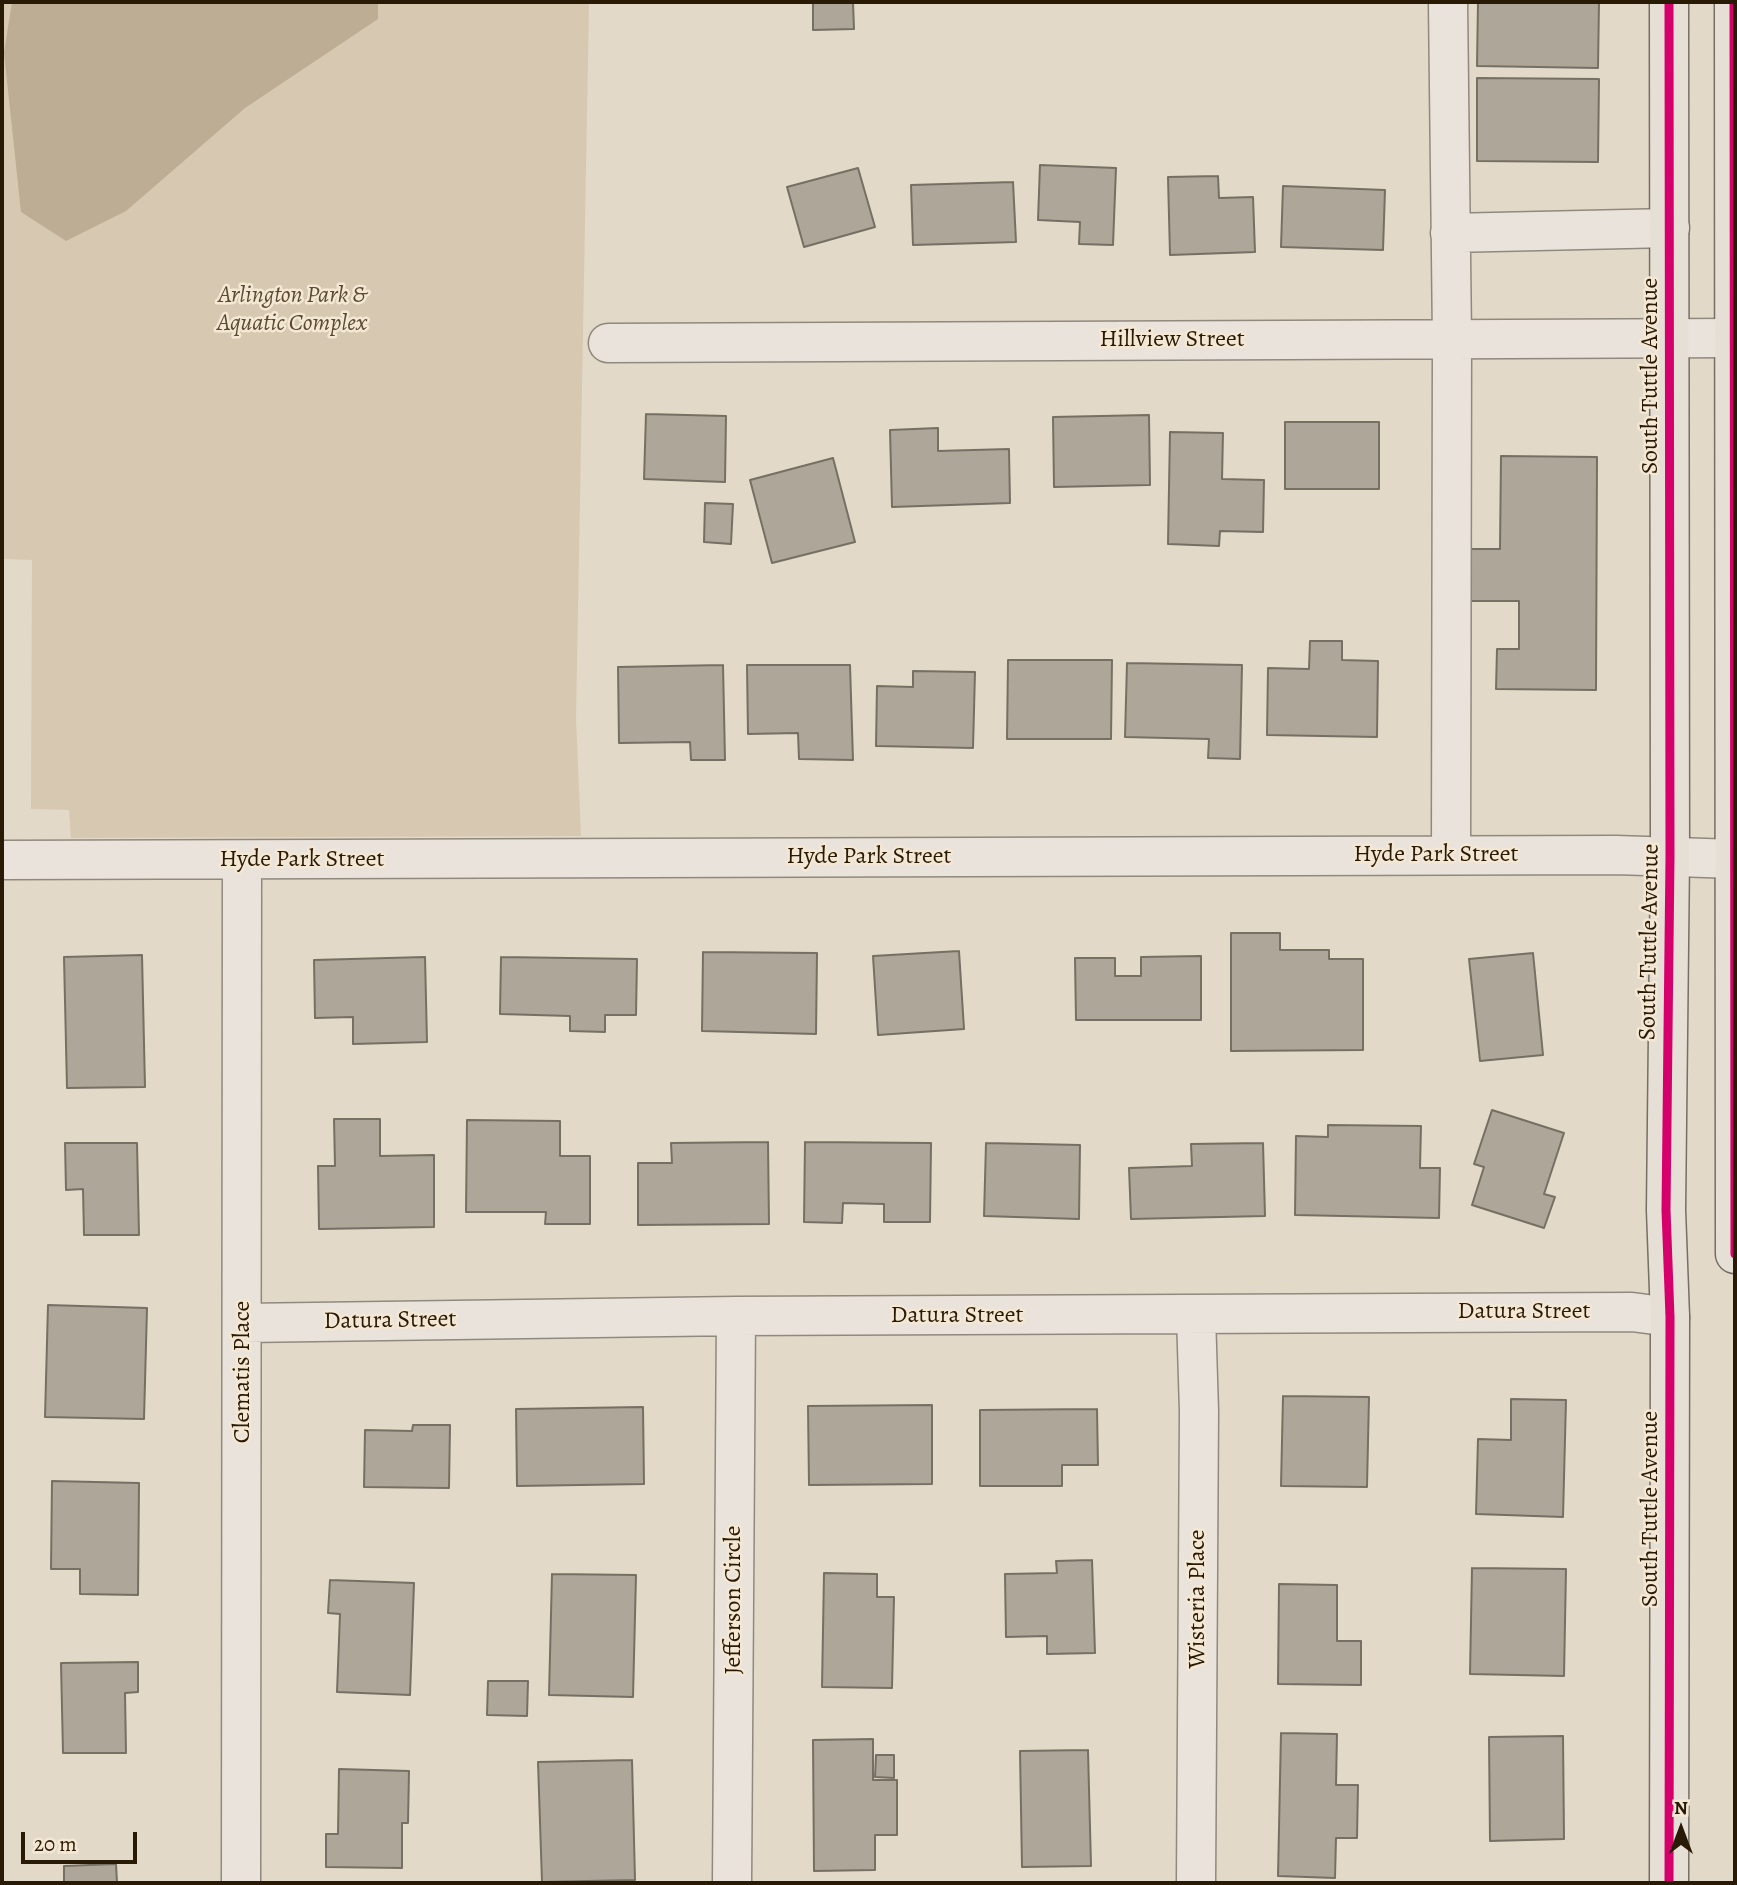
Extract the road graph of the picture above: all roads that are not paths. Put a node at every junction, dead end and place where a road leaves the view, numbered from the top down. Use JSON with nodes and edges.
{"nodes":[{"id":1,"x":1448,"y":2,"type":"edge"},
{"id":2,"x":1669,"y":2,"type":"edge"},
{"id":3,"x":1734,"y":2,"type":"edge"},
{"id":4,"x":1670,"y":228,"type":"junction"},
{"id":5,"x":1450,"y":233,"type":"junction"},
{"id":6,"x":1670,"y":338,"type":"junction"},
{"id":7,"x":1735,"y":338,"type":"edge"},
{"id":8,"x":1452,"y":339,"type":"junction"},
{"id":9,"x":608,"y":343,"type":"dead end"},
{"id":10,"x":1451,"y":855,"type":"junction"},
{"id":11,"x":1670,"y":857,"type":"junction"},
{"id":12,"x":1735,"y":859,"type":"edge"},
{"id":13,"x":2,"y":860,"type":"edge"},
{"id":14,"x":242,"y":860,"type":"junction"},
{"id":15,"x":1735,"y":1254,"type":"edge"},
{"id":16,"x":1196,"y":1315,"type":"junction"},
{"id":17,"x":736,"y":1316,"type":"junction"},
{"id":18,"x":1670,"y":1317,"type":"junction"},
{"id":19,"x":244,"y":1322,"type":"junction"},
{"id":20,"x":241,"y":1883,"type":"edge"},
{"id":21,"x":733,"y":1883,"type":"edge"},
{"id":22,"x":1196,"y":1883,"type":"edge"},
{"id":23,"x":1669,"y":1883,"type":"edge"}],
"edges":[{"from":1,"to":5,"type":"street"},
{"from":2,"to":4,"type":"main road","name":"South Tuttle Avenue"},
{"from":3,"to":7,"type":"main road"},
{"from":4,"to":5,"type":"street"},
{"from":4,"to":6,"type":"main road","name":"South Tuttle Avenue"},
{"from":5,"to":8,"type":"street"},
{"from":6,"to":7,"type":"street","name":"Hillview Street"},
{"from":6,"to":8,"type":"street","name":"Hillview Street"},
{"from":6,"to":11,"type":"main road","name":"South Tuttle Avenue"},
{"from":7,"to":12,"type":"main road"},
{"from":8,"to":9,"type":"street","name":"Hillview Street"},
{"from":8,"to":10,"type":"street"},
{"from":10,"to":11,"type":"street","name":"Hyde Park Street"},
{"from":10,"to":14,"type":"street","name":"Hyde Park Street"},
{"from":11,"to":12,"type":"street","name":"Hyde Park Street"},
{"from":11,"to":18,"type":"main road","name":"South Tuttle Avenue"},
{"from":12,"to":15,"type":"main road"},
{"from":13,"to":14,"type":"street","name":"Hyde Park Street"},
{"from":14,"to":19,"type":"street","name":"Clematis Place"},
{"from":16,"to":17,"type":"street","name":"Datura Street"},
{"from":16,"to":18,"type":"street","name":"Datura Street"},
{"from":16,"to":22,"type":"street","name":"Wisteria Place"},
{"from":17,"to":19,"type":"street","name":"Datura Street"},
{"from":17,"to":21,"type":"street","name":"Jefferson Circle"},
{"from":18,"to":23,"type":"main road","name":"South Tuttle Avenue"},
{"from":19,"to":20,"type":"street","name":"Clematis Place"}]}
